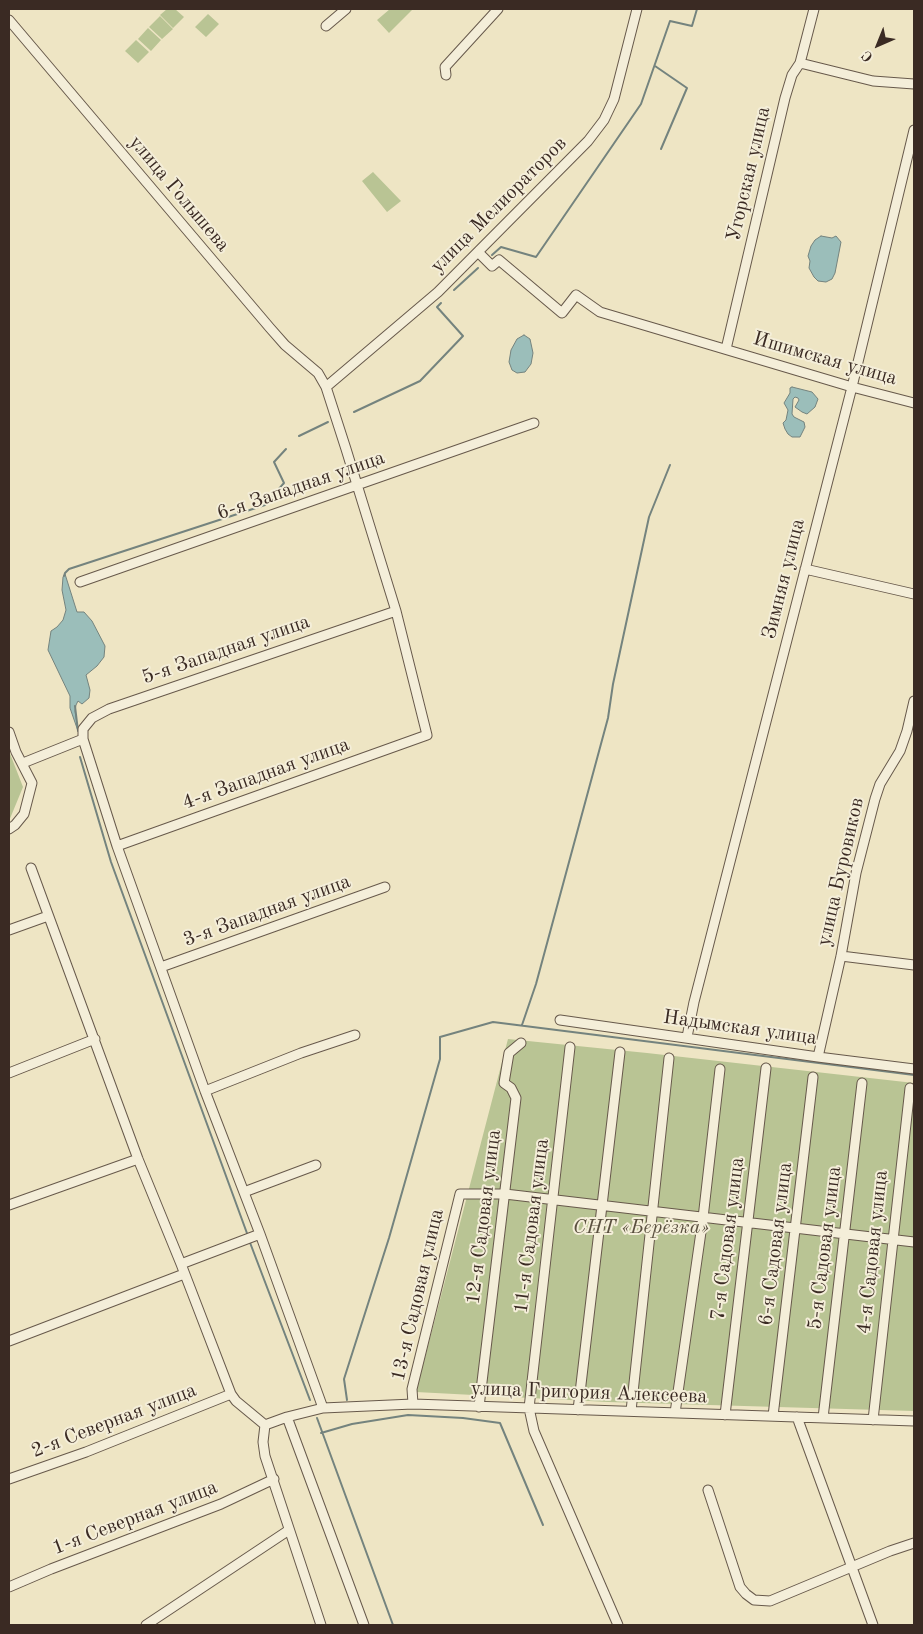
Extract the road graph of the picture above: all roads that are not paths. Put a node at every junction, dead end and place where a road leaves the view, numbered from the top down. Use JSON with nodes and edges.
{"nodes":[{"id":1,"x":346,"y":9,"type":"edge"},
{"id":2,"x":498,"y":9,"type":"edge"},
{"id":3,"x":637,"y":9,"type":"edge"},
{"id":4,"x":814,"y":9,"type":"edge"},
{"id":5,"x":9,"y":20,"type":"edge"},
{"id":6,"x":326,"y":26,"type":"dead end"},
{"id":7,"x":800,"y":63,"type":"junction"},
{"id":8,"x":446,"y":76,"type":"dead end"},
{"id":9,"x":914,"y":84,"type":"edge"},
{"id":10,"x":914,"y":130,"type":"edge"},
{"id":11,"x":478,"y":252,"type":"junction"},
{"id":12,"x":726,"y":349,"type":"junction"},
{"id":13,"x":326,"y":387,"type":"junction"},
{"id":14,"x":852,"y":387,"type":"junction"},
{"id":15,"x":914,"y":403,"type":"edge"},
{"id":16,"x":534,"y":423,"type":"dead end"},
{"id":17,"x":358,"y":485,"type":"junction"},
{"id":18,"x":805,"y":569,"type":"junction"},
{"id":19,"x":80,"y":582,"type":"dead end"},
{"id":20,"x":914,"y":594,"type":"edge"},
{"id":21,"x":396,"y":611,"type":"junction"},
{"id":22,"x":914,"y":701,"type":"edge"},
{"id":23,"x":9,"y":732,"type":"edge"},
{"id":24,"x":911,"y":732,"type":"edge"},
{"id":25,"x":427,"y":735,"type":"joint"},
{"id":26,"x":84,"y":739,"type":"junction"},
{"id":27,"x":12,"y":754,"type":"edge"},
{"id":28,"x":22,"y":763,"type":"junction"},
{"id":29,"x":9,"y":828,"type":"edge"},
{"id":30,"x":117,"y":846,"type":"junction"},
{"id":31,"x":31,"y":868,"type":"dead end"},
{"id":32,"x":385,"y":887,"type":"dead end"},
{"id":33,"x":48,"y":916,"type":"junction"},
{"id":34,"x":9,"y":930,"type":"edge"},
{"id":35,"x":841,"y":956,"type":"junction"},
{"id":36,"x":914,"y":965,"type":"edge"},
{"id":37,"x":161,"y":967,"type":"junction"},
{"id":38,"x":560,"y":1020,"type":"dead end"},
{"id":39,"x":355,"y":1035,"type":"dead end"},
{"id":40,"x":687,"y":1037,"type":"junction"},
{"id":41,"x":95,"y":1039,"type":"junction"},
{"id":42,"x":521,"y":1043,"type":"dead end"},
{"id":43,"x":570,"y":1047,"type":"dead end"},
{"id":44,"x":620,"y":1052,"type":"dead end"},
{"id":45,"x":818,"y":1057,"type":"junction"},
{"id":46,"x":669,"y":1058,"type":"dead end"},
{"id":47,"x":766,"y":1068,"type":"dead end"},
{"id":48,"x":720,"y":1069,"type":"dead end"},
{"id":49,"x":914,"y":1069,"type":"edge"},
{"id":50,"x":9,"y":1073,"type":"edge"},
{"id":51,"x":813,"y":1077,"type":"dead end"},
{"id":52,"x":862,"y":1083,"type":"dead end"},
{"id":53,"x":910,"y":1088,"type":"dead end"},
{"id":54,"x":205,"y":1091,"type":"junction"},
{"id":55,"x":138,"y":1159,"type":"junction"},
{"id":56,"x":316,"y":1164,"type":"dead end"},
{"id":57,"x":244,"y":1192,"type":"junction"},
{"id":58,"x":505,"y":1194,"type":"junction"},
{"id":59,"x":554,"y":1199,"type":"junction"},
{"id":60,"x":9,"y":1205,"type":"edge"},
{"id":61,"x":602,"y":1205,"type":"junction"},
{"id":62,"x":652,"y":1211,"type":"junction"},
{"id":63,"x":703,"y":1218,"type":"junction"},
{"id":64,"x":748,"y":1222,"type":"junction"},
{"id":65,"x":796,"y":1228,"type":"junction"},
{"id":66,"x":260,"y":1234,"type":"junction"},
{"id":67,"x":845,"y":1234,"type":"junction"},
{"id":68,"x":892,"y":1239,"type":"junction"},
{"id":69,"x":914,"y":1242,"type":"edge"},
{"id":70,"x":181,"y":1264,"type":"junction"},
{"id":71,"x":184,"y":1274,"type":"junction"},
{"id":72,"x":9,"y":1341,"type":"edge"},
{"id":73,"x":231,"y":1394,"type":"junction"},
{"id":74,"x":413,"y":1404,"type":"junction"},
{"id":75,"x":479,"y":1407,"type":"junction"},
{"id":76,"x":323,"y":1408,"type":"junction"},
{"id":77,"x":529,"y":1408,"type":"junction"},
{"id":78,"x":578,"y":1410,"type":"junction"},
{"id":79,"x":631,"y":1411,"type":"junction"},
{"id":80,"x":675,"y":1413,"type":"junction"},
{"id":81,"x":724,"y":1415,"type":"junction"},
{"id":82,"x":773,"y":1416,"type":"junction"},
{"id":83,"x":287,"y":1417,"type":"junction"},
{"id":84,"x":797,"y":1417,"type":"junction"},
{"id":85,"x":823,"y":1418,"type":"junction"},
{"id":86,"x":872,"y":1420,"type":"junction"},
{"id":87,"x":914,"y":1421,"type":"edge"},
{"id":88,"x":265,"y":1425,"type":"junction"},
{"id":89,"x":274,"y":1479,"type":"junction"},
{"id":90,"x":9,"y":1480,"type":"edge"},
{"id":91,"x":708,"y":1490,"type":"dead end"},
{"id":92,"x":289,"y":1530,"type":"junction"},
{"id":93,"x":914,"y":1543,"type":"edge"},
{"id":94,"x":852,"y":1566,"type":"junction"},
{"id":95,"x":9,"y":1588,"type":"edge"},
{"id":96,"x":146,"y":1625,"type":"edge"},
{"id":97,"x":321,"y":1625,"type":"edge"},
{"id":98,"x":364,"y":1625,"type":"edge"},
{"id":99,"x":618,"y":1625,"type":"edge"},
{"id":100,"x":873,"y":1625,"type":"edge"}],
"edges":[{"from":1,"to":6,"type":"street"},
{"from":2,"to":8,"type":"street"},
{"from":3,"to":11,"type":"street","name":"улица Мелиораторов"},
{"from":4,"to":7,"type":"street","name":"Угорская улица"},
{"from":5,"to":13,"type":"street","name":"улица Голышева"},
{"from":7,"to":9,"type":"street"},
{"from":7,"to":12,"type":"street","name":"Угорская улица"},
{"from":10,"to":14,"type":"street","name":"Зимняя улица"},
{"from":11,"to":12,"type":"street","name":"Ишимская улица"},
{"from":11,"to":13,"type":"street","name":"улица Мелиораторов"},
{"from":12,"to":14,"type":"street","name":"Ишимская улица"},
{"from":13,"to":17,"type":"street","name":"улица Голышева"},
{"from":14,"to":15,"type":"street","name":"Ишимская улица"},
{"from":14,"to":18,"type":"street","name":"Зимняя улица"},
{"from":16,"to":17,"type":"street","name":"6-я Западная улица"},
{"from":17,"to":19,"type":"street","name":"6-я Западная улица"},
{"from":17,"to":21,"type":"street","name":"улица Голышева"},
{"from":18,"to":20,"type":"street"},
{"from":18,"to":40,"type":"street","name":"Зимняя улица"},
{"from":21,"to":25,"type":"street","name":"улица Голышева"},
{"from":21,"to":26,"type":"street","name":"5-я Западная улица"},
{"from":22,"to":24,"type":"street","name":"улица Буровиков"},
{"from":23,"to":27,"type":"street"},
{"from":24,"to":35,"type":"street","name":"улица Буровиков"},
{"from":25,"to":30,"type":"street","name":"4-я Западная улица"},
{"from":26,"to":28,"type":"street"},
{"from":26,"to":30,"type":"street"},
{"from":27,"to":28,"type":"street"},
{"from":28,"to":29,"type":"street"},
{"from":30,"to":37,"type":"street"},
{"from":31,"to":33,"type":"street"},
{"from":32,"to":37,"type":"street","name":"3-я Западная улица"},
{"from":33,"to":34,"type":"street"},
{"from":33,"to":41,"type":"street"},
{"from":35,"to":36,"type":"street"},
{"from":35,"to":45,"type":"street","name":"улица Буровиков"},
{"from":37,"to":54,"type":"street"},
{"from":38,"to":40,"type":"street","name":"Надымская улица"},
{"from":39,"to":54,"type":"street"},
{"from":40,"to":45,"type":"street","name":"Надымская улица"},
{"from":41,"to":50,"type":"street"},
{"from":41,"to":55,"type":"street"},
{"from":42,"to":58,"type":"street","name":"12-я Садовая улица"},
{"from":43,"to":59,"type":"street","name":"11-я Садовая улица"},
{"from":44,"to":61,"type":"street"},
{"from":45,"to":49,"type":"street","name":"Надымская улица"},
{"from":46,"to":62,"type":"street"},
{"from":47,"to":64,"type":"street","name":"7-я Садовая улица"},
{"from":48,"to":63,"type":"street"},
{"from":51,"to":65,"type":"street","name":"6-я Садовая улица"},
{"from":52,"to":67,"type":"street","name":"5-я Садовая улица"},
{"from":53,"to":68,"type":"street","name":"4-я Садовая улица"},
{"from":54,"to":57,"type":"street"},
{"from":55,"to":60,"type":"street"},
{"from":55,"to":70,"type":"street"},
{"from":56,"to":57,"type":"street"},
{"from":57,"to":66,"type":"street"},
{"from":58,"to":59,"type":"street"},
{"from":58,"to":74,"type":"street","name":"13-я Садовая улица"},
{"from":58,"to":75,"type":"street","name":"12-я Садовая улица"},
{"from":59,"to":61,"type":"street"},
{"from":59,"to":77,"type":"street","name":"11-я Садовая улица"},
{"from":61,"to":62,"type":"street"},
{"from":61,"to":78,"type":"street"},
{"from":62,"to":63,"type":"street"},
{"from":62,"to":79,"type":"street"},
{"from":63,"to":64,"type":"street"},
{"from":63,"to":80,"type":"street"},
{"from":64,"to":65,"type":"street"},
{"from":64,"to":81,"type":"street","name":"7-я Садовая улица"},
{"from":65,"to":67,"type":"street"},
{"from":65,"to":82,"type":"street","name":"6-я Садовая улица"},
{"from":66,"to":70,"type":"street"},
{"from":66,"to":76,"type":"street"},
{"from":67,"to":68,"type":"street"},
{"from":67,"to":85,"type":"street","name":"5-я Садовая улица"},
{"from":68,"to":69,"type":"street"},
{"from":68,"to":86,"type":"street","name":"4-я Садовая улица"},
{"from":70,"to":71,"type":"street"},
{"from":71,"to":72,"type":"street"},
{"from":71,"to":73,"type":"street"},
{"from":73,"to":88,"type":"street"},
{"from":73,"to":90,"type":"street","name":"2-я Северная улица"},
{"from":74,"to":75,"type":"street","name":"улица Григория Алексеева"},
{"from":74,"to":76,"type":"street","name":"улица Григория Алексеева"},
{"from":75,"to":77,"type":"street","name":"улица Григория Алексеева"},
{"from":76,"to":83,"type":"street","name":"улица Григория Алексеева"},
{"from":77,"to":78,"type":"street","name":"улица Григория Алексеева"},
{"from":77,"to":99,"type":"street","name":"11-я Садовая улица"},
{"from":78,"to":79,"type":"street","name":"улица Григория Алексеева"},
{"from":79,"to":80,"type":"street","name":"улица Григория Алексеева"},
{"from":80,"to":81,"type":"street","name":"улица Григория Алексеева"},
{"from":81,"to":82,"type":"street","name":"улица Григория Алексеева"},
{"from":82,"to":84,"type":"street","name":"улица Григория Алексеева"},
{"from":83,"to":88,"type":"street","name":"улица Григория Алексеева"},
{"from":83,"to":98,"type":"street"},
{"from":84,"to":85,"type":"street","name":"улица Григория Алексеева"},
{"from":84,"to":94,"type":"street"},
{"from":85,"to":86,"type":"street","name":"улица Григория Алексеева"},
{"from":86,"to":87,"type":"street","name":"улица Григория Алексеева"},
{"from":88,"to":89,"type":"street"},
{"from":89,"to":92,"type":"street"},
{"from":89,"to":95,"type":"street","name":"1-я Северная улица"},
{"from":91,"to":94,"type":"street"},
{"from":92,"to":96,"type":"street"},
{"from":92,"to":97,"type":"street"},
{"from":93,"to":94,"type":"street"},
{"from":94,"to":100,"type":"street"}]}
